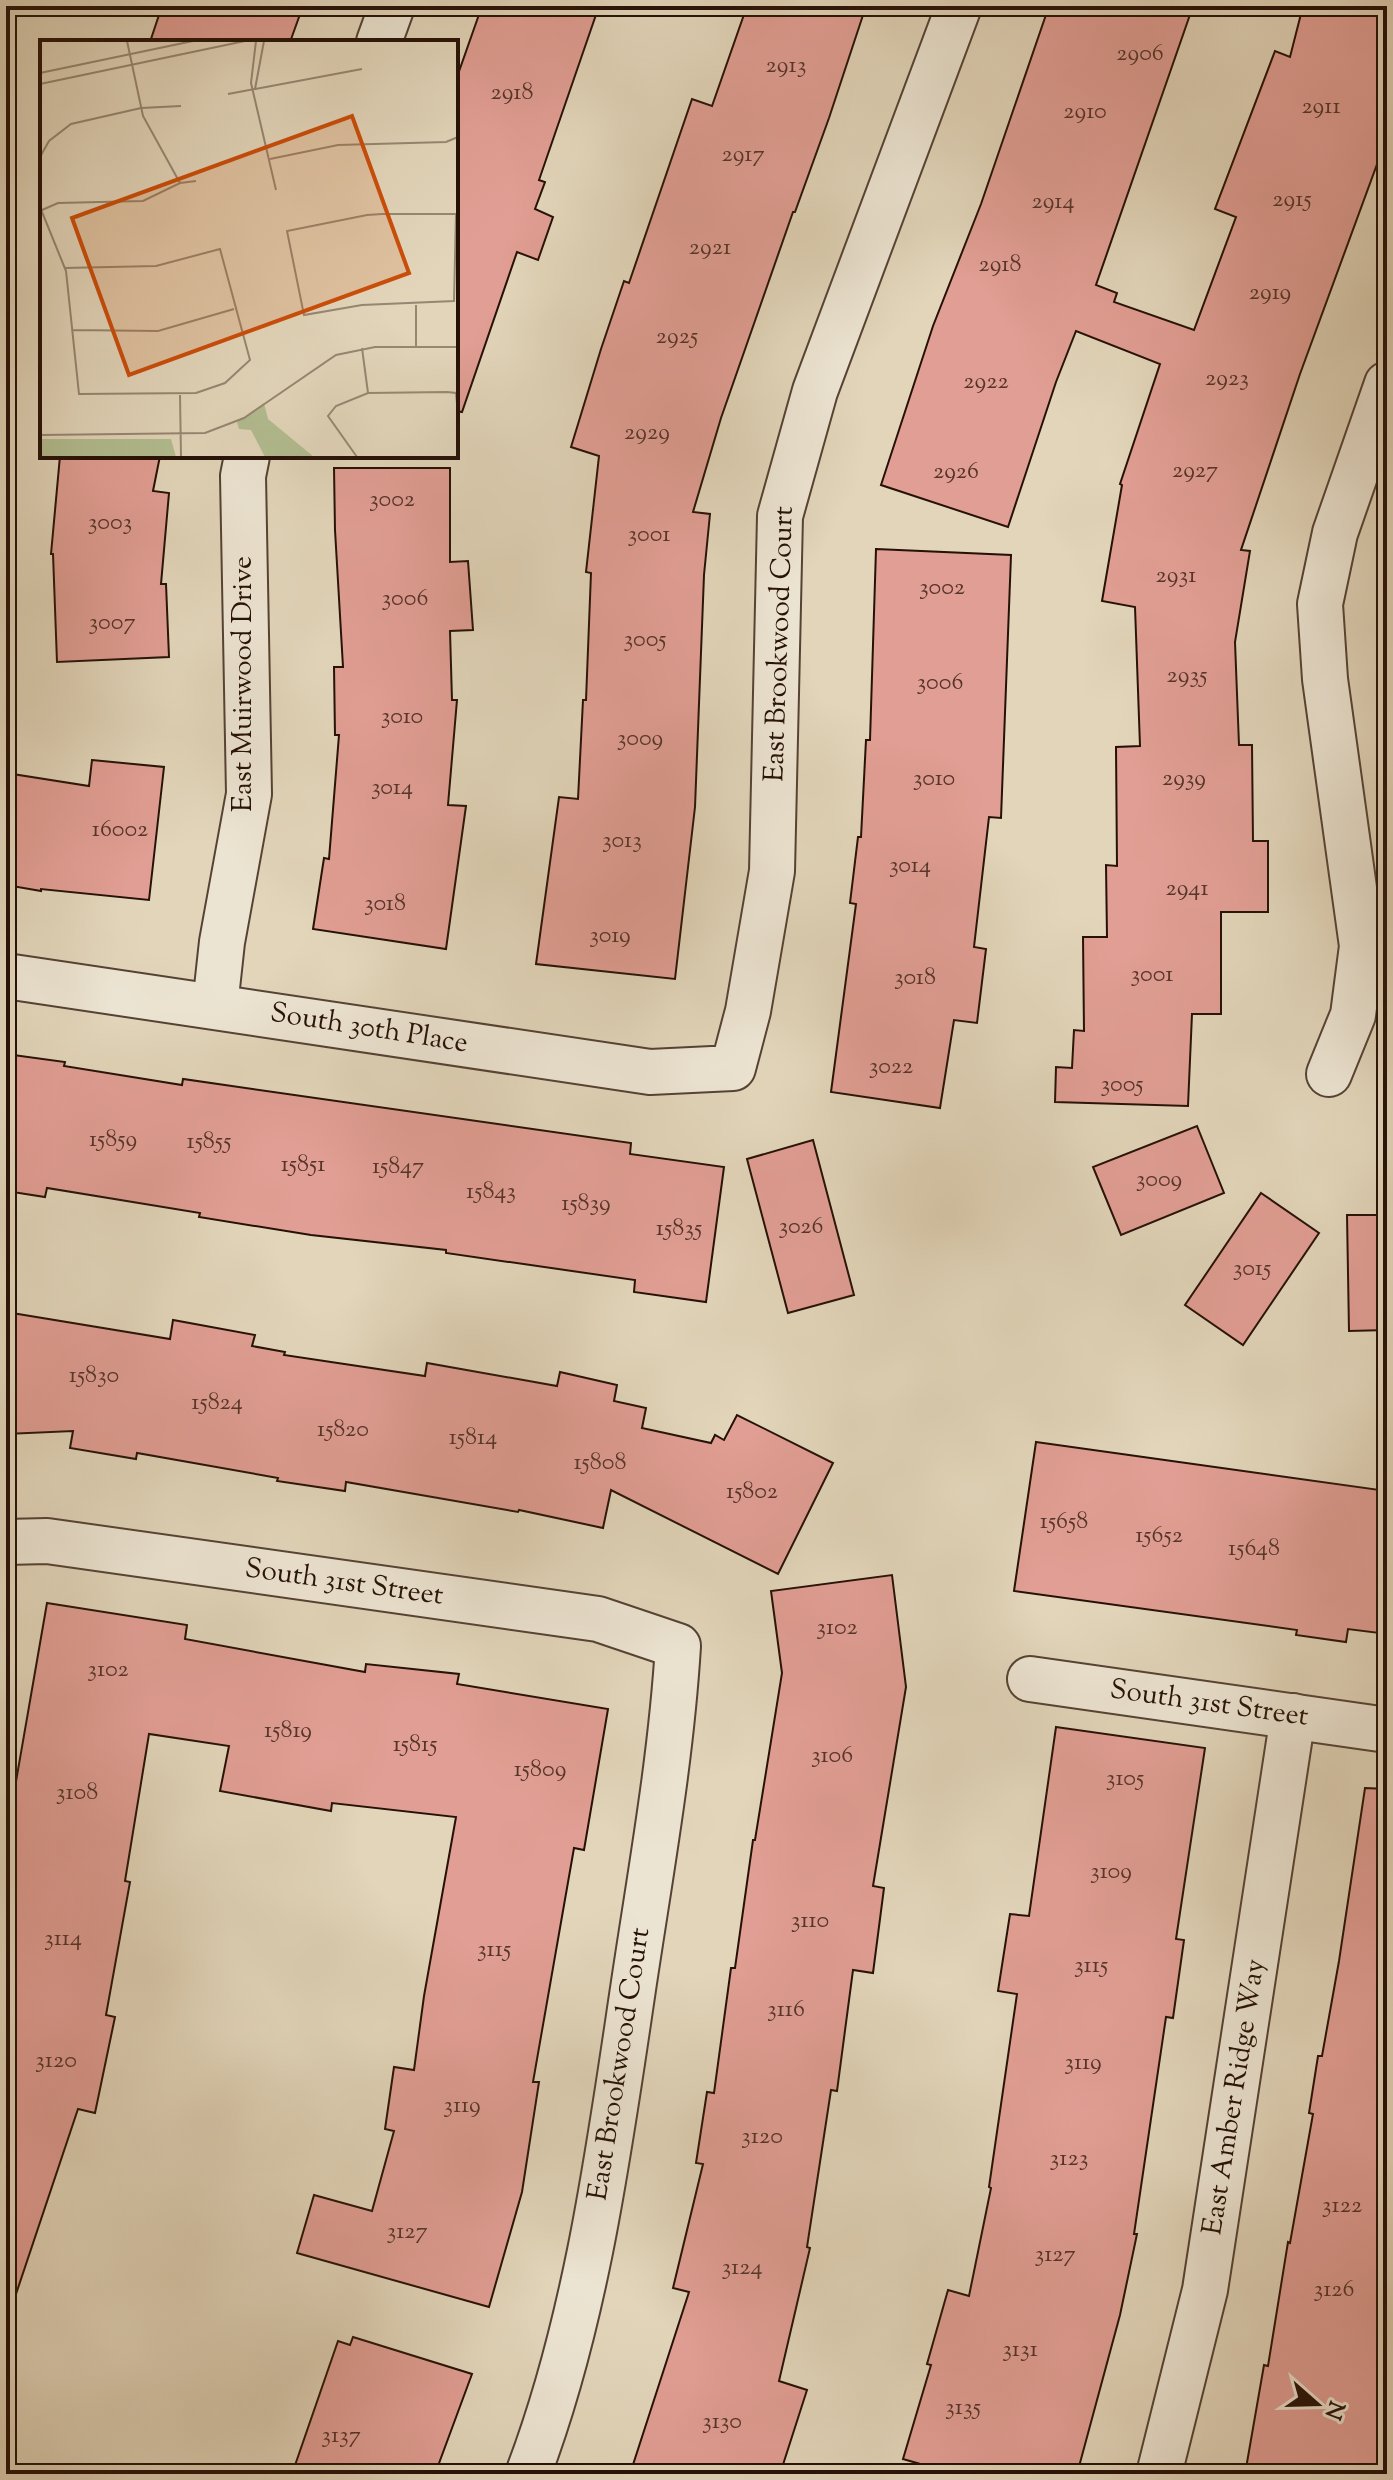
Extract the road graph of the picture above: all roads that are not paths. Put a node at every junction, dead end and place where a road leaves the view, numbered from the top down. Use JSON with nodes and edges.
{"nodes":[{"id":1,"x":392,"y":6,"type":"edge"},
{"id":2,"x":959,"y":6,"type":"edge"},
{"id":3,"x":380,"y":40,"type":"edge"},
{"id":4,"x":1387,"y":384,"type":"edge"},
{"id":5,"x":247,"y":458,"type":"edge"},
{"id":6,"x":1375,"y":946,"type":"edge"},
{"id":7,"x":6,"y":976,"type":"edge"},
{"id":8,"x":215,"y":1006,"type":"junction"},
{"id":9,"x":733,"y":1068,"type":"joint"},
{"id":10,"x":1329,"y":1074,"type":"dead end"},
{"id":11,"x":6,"y":1542,"type":"edge"},
{"id":12,"x":678,"y":1646,"type":"joint"},
{"id":13,"x":1030,"y":1679,"type":"dead end"},
{"id":14,"x":1293,"y":1716,"type":"junction"},
{"id":15,"x":1387,"y":1730,"type":"edge"},
{"id":16,"x":528,"y":2474,"type":"edge"},
{"id":17,"x":1159,"y":2474,"type":"edge"}],
"edges":[{"from":1,"to":3,"type":"street"},
{"from":2,"to":9,"type":"street","name":"East Brookwood Court"},
{"from":4,"to":6,"type":"street"},
{"from":5,"to":8,"type":"street","name":"East Muirwood Drive"},
{"from":6,"to":10,"type":"street"},
{"from":7,"to":8,"type":"street","name":"South 30th Place"},
{"from":8,"to":9,"type":"street","name":"South 30th Place"},
{"from":11,"to":12,"type":"street","name":"South 31st Street"},
{"from":12,"to":16,"type":"street","name":"East Brookwood Court"},
{"from":13,"to":14,"type":"street","name":"South 31st Street"},
{"from":14,"to":15,"type":"street","name":"South 31st Street"},
{"from":14,"to":17,"type":"street","name":"East Amber Ridge Way"}]}
